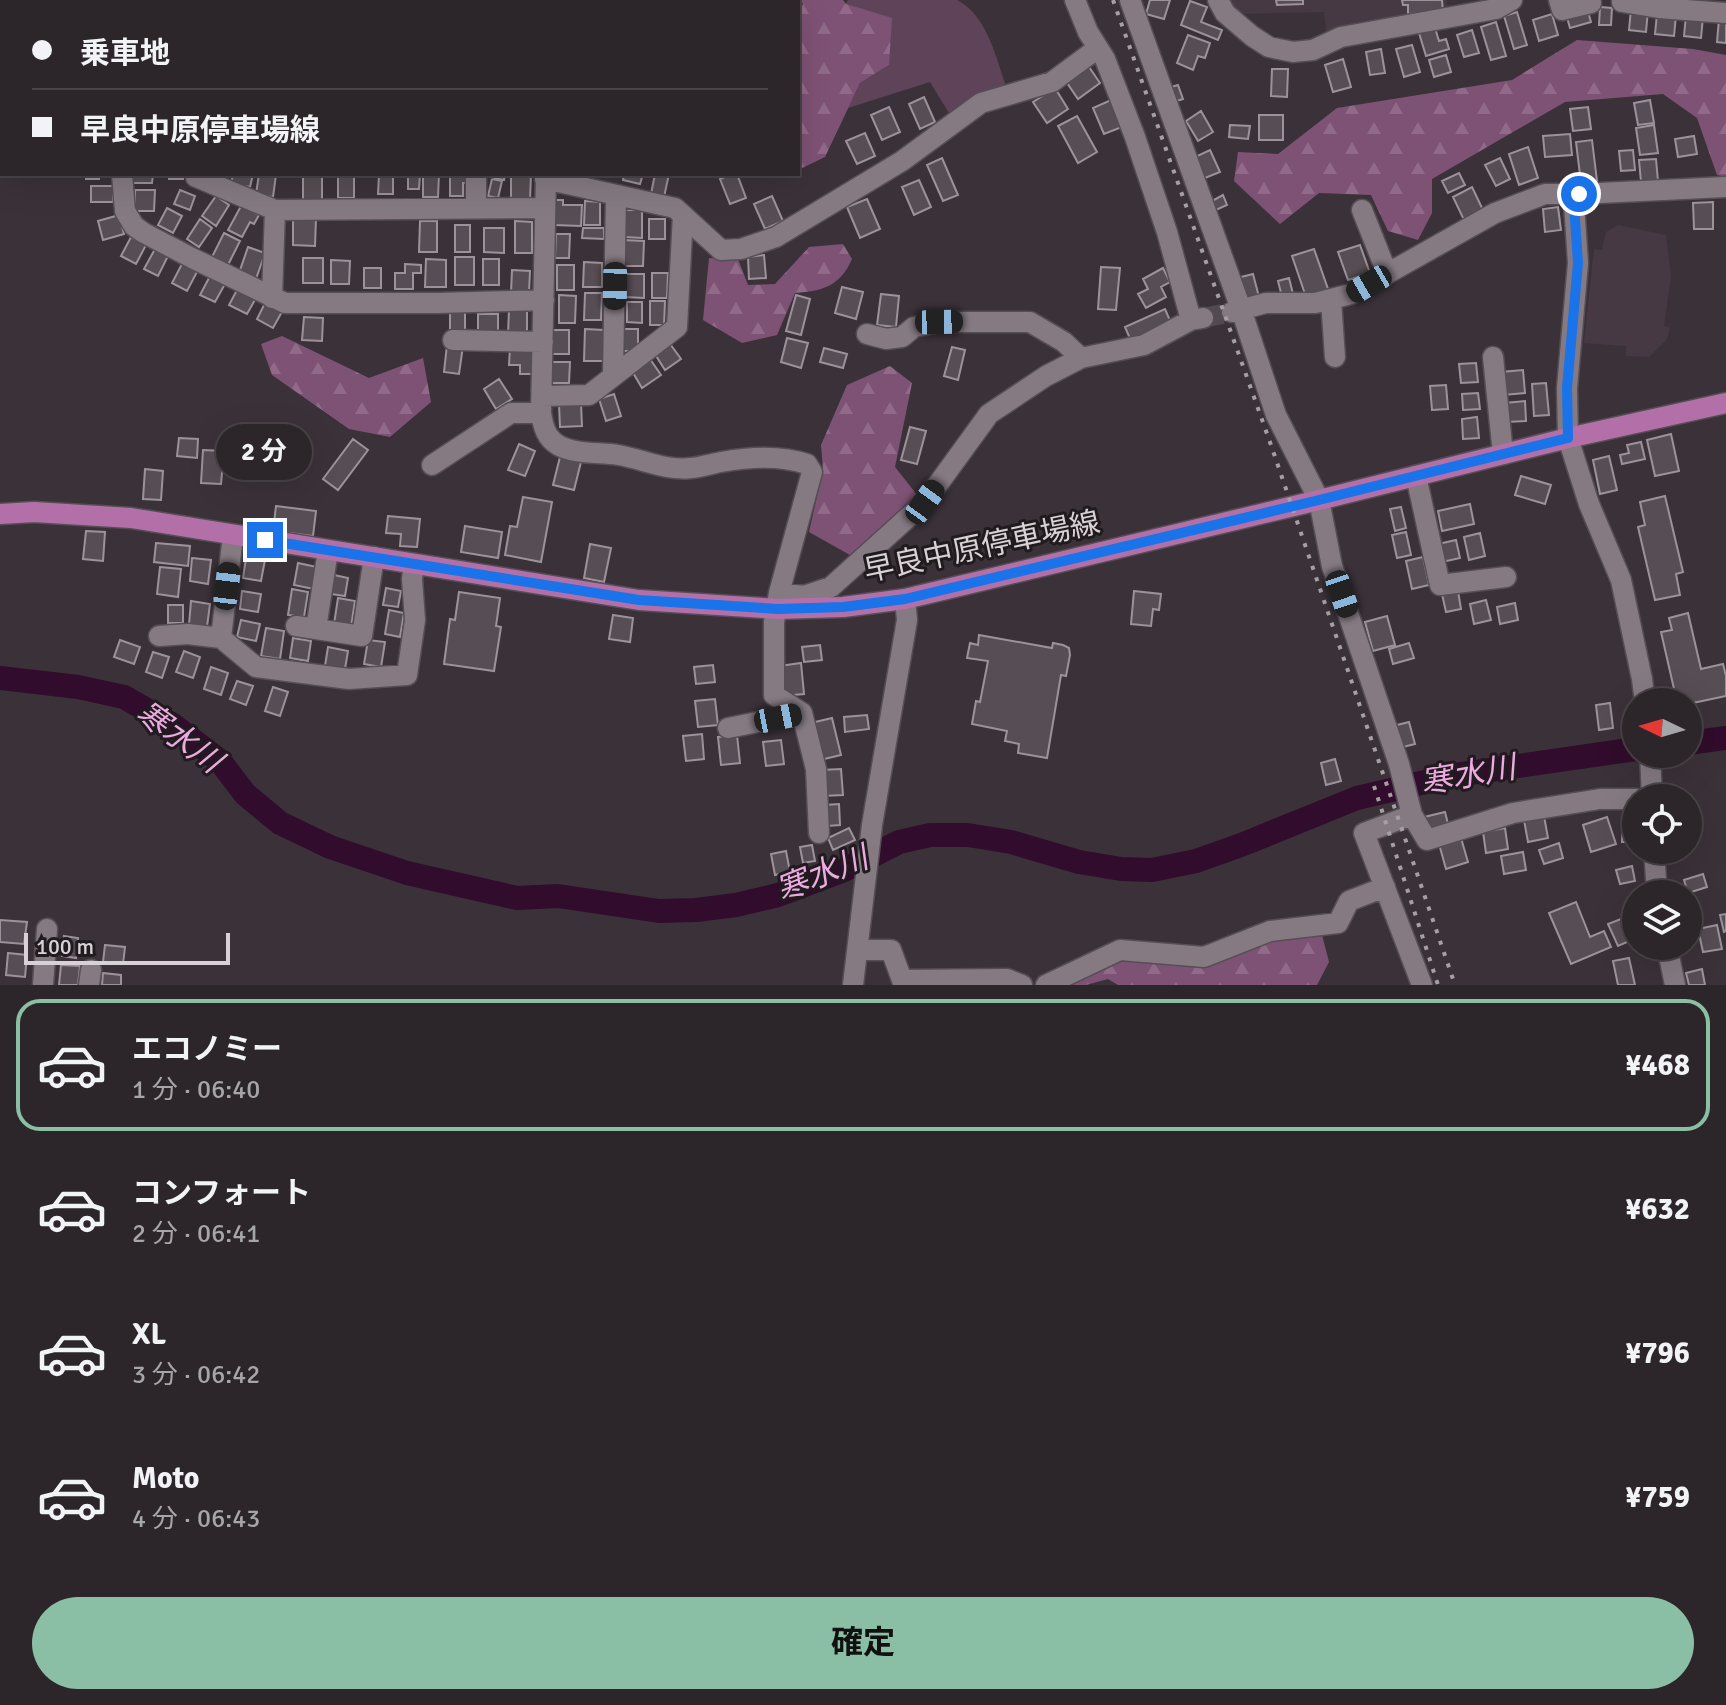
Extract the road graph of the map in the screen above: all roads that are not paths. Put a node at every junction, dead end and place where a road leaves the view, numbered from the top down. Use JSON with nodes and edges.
{"nodes":[{"id":1,"x":1075,"y":0,"type":"edge"},
{"id":2,"x":1130,"y":0,"type":"edge"},
{"id":3,"x":1218,"y":0,"type":"edge"},
{"id":4,"x":1512,"y":0,"type":"edge"},
{"id":5,"x":1559,"y":0,"type":"edge"},
{"id":6,"x":1623,"y":0,"type":"edge"},
{"id":7,"x":1591,"y":3,"type":"dead end"},
{"id":8,"x":1726,"y":13,"type":"edge"},
{"id":9,"x":1098,"y":48,"type":"junction"},
{"id":10,"x":122,"y":176,"type":"edge"},
{"id":11,"x":196,"y":176,"type":"edge"},
{"id":12,"x":476,"y":176,"type":"edge"},
{"id":13,"x":546,"y":177,"type":"edge"},
{"id":14,"x":1726,"y":187,"type":"edge"},
{"id":15,"x":1579,"y":194,"type":"junction"},
{"id":16,"x":616,"y":195,"type":"junction"},
{"id":17,"x":476,"y":208,"type":"junction"},
{"id":18,"x":545,"y":208,"type":"junction"},
{"id":19,"x":275,"y":210,"type":"junction"},
{"id":20,"x":1362,"y":210,"type":"dead end"},
{"id":21,"x":683,"y":215,"type":"junction"},
{"id":22,"x":1387,"y":273,"type":"junction"},
{"id":23,"x":272,"y":298,"type":"junction"},
{"id":24,"x":544,"y":300,"type":"junction"},
{"id":25,"x":1331,"y":300,"type":"junction"},
{"id":26,"x":1237,"y":310,"type":"junction"},
{"id":27,"x":867,"y":334,"type":"dead end"},
{"id":28,"x":453,"y":340,"type":"dead end"},
{"id":29,"x":543,"y":342,"type":"junction"},
{"id":30,"x":1335,"y":357,"type":"dead end"},
{"id":31,"x":1493,"y":357,"type":"dead end"},
{"id":32,"x":1081,"y":358,"type":"junction"},
{"id":33,"x":613,"y":376,"type":"junction"},
{"id":34,"x":1726,"y":403,"type":"edge"},
{"id":35,"x":542,"y":405,"type":"junction"},
{"id":36,"x":1568,"y":438,"type":"junction"},
{"id":37,"x":1503,"y":454,"type":"junction"},
{"id":38,"x":432,"y":465,"type":"dead end"},
{"id":39,"x":1416,"y":476,"type":"junction"},
{"id":40,"x":1319,"y":500,"type":"junction"},
{"id":41,"x":0,"y":514,"type":"edge"},
{"id":42,"x":233,"y":535,"type":"junction"},
{"id":43,"x":328,"y":550,"type":"junction"},
{"id":44,"x":374,"y":557,"type":"junction"},
{"id":45,"x":414,"y":564,"type":"junction"},
{"id":46,"x":1506,"y":577,"type":"dead end"},
{"id":47,"x":905,"y":599,"type":"junction"},
{"id":48,"x":778,"y":601,"type":"junction"},
{"id":49,"x":159,"y":636,"type":"dead end"},
{"id":50,"x":221,"y":638,"type":"junction"},
{"id":51,"x":1642,"y":688,"type":"edge"},
{"id":52,"x":802,"y":713,"type":"junction"},
{"id":53,"x":728,"y":728,"type":"dead end"},
{"id":54,"x":1622,"y":799,"type":"edge"},
{"id":55,"x":1412,"y":815,"type":"junction"},
{"id":56,"x":819,"y":833,"type":"dead end"},
{"id":57,"x":1385,"y":887,"type":"junction"},
{"id":58,"x":47,"y":929,"type":"dead end"},
{"id":59,"x":858,"y":950,"type":"junction"},
{"id":60,"x":1670,"y":960,"type":"edge"},
{"id":61,"x":43,"y":985,"type":"edge"},
{"id":62,"x":853,"y":985,"type":"edge"},
{"id":63,"x":1022,"y":985,"type":"edge"},
{"id":64,"x":1046,"y":985,"type":"edge"},
{"id":65,"x":1422,"y":985,"type":"edge"},
{"id":66,"x":1675,"y":985,"type":"edge"}],
"edges":[{"from":1,"to":9,"type":"street"},
{"from":2,"to":26,"type":"street"},
{"from":3,"to":4,"type":"street"},
{"from":5,"to":7,"type":"street"},
{"from":6,"to":8,"type":"street"},
{"from":9,"to":21,"type":"street"},
{"from":9,"to":32,"type":"street"},
{"from":10,"to":23,"type":"street"},
{"from":11,"to":19,"type":"street"},
{"from":12,"to":17,"type":"street"},
{"from":13,"to":16,"type":"street"},
{"from":13,"to":18,"type":"street"},
{"from":14,"to":15,"type":"street"},
{"from":15,"to":22,"type":"street"},
{"from":15,"to":36,"type":"street"},
{"from":16,"to":21,"type":"street"},
{"from":16,"to":33,"type":"street"},
{"from":17,"to":18,"type":"street"},
{"from":17,"to":19,"type":"street"},
{"from":18,"to":24,"type":"street"},
{"from":19,"to":23,"type":"street"},
{"from":20,"to":22,"type":"street"},
{"from":21,"to":33,"type":"street"},
{"from":22,"to":25,"type":"street"},
{"from":23,"to":24,"type":"street"},
{"from":24,"to":29,"type":"street"},
{"from":25,"to":26,"type":"street"},
{"from":25,"to":30,"type":"street"},
{"from":26,"to":40,"type":"street"},
{"from":27,"to":32,"type":"street"},
{"from":28,"to":29,"type":"street"},
{"from":29,"to":35,"type":"street"},
{"from":31,"to":37,"type":"street"},
{"from":32,"to":48,"type":"street"},
{"from":33,"to":35,"type":"street"},
{"from":34,"to":36,"type":"main road","name":"早良中原停車場線"},
{"from":35,"to":38,"type":"street"},
{"from":35,"to":48,"type":"street"},
{"from":36,"to":37,"type":"main road","name":"早良中原停車場線"},
{"from":36,"to":51,"type":"street"},
{"from":37,"to":39,"type":"main road","name":"早良中原停車場線"},
{"from":39,"to":40,"type":"main road","name":"早良中原停車場線"},
{"from":39,"to":46,"type":"street"},
{"from":40,"to":47,"type":"main road","name":"早良中原停車場線"},
{"from":40,"to":55,"type":"street"},
{"from":41,"to":42,"type":"main road","name":"早良中原停車場線"},
{"from":42,"to":43,"type":"main road","name":"早良中原停車場線"},
{"from":42,"to":50,"type":"street"},
{"from":43,"to":44,"type":"main road","name":"早良中原停車場線"},
{"from":43,"to":44,"type":"street"},
{"from":44,"to":45,"type":"main road","name":"早良中原停車場線"},
{"from":45,"to":48,"type":"main road","name":"早良中原停車場線"},
{"from":45,"to":50,"type":"street"},
{"from":47,"to":48,"type":"main road","name":"早良中原停車場線"},
{"from":47,"to":59,"type":"street"},
{"from":48,"to":52,"type":"street"},
{"from":49,"to":50,"type":"street"},
{"from":52,"to":53,"type":"street"},
{"from":52,"to":56,"type":"street"},
{"from":54,"to":55,"type":"street"},
{"from":55,"to":57,"type":"street"},
{"from":57,"to":64,"type":"street"},
{"from":57,"to":65,"type":"street"},
{"from":58,"to":61,"type":"street"},
{"from":59,"to":62,"type":"street"},
{"from":59,"to":63,"type":"street"},
{"from":60,"to":66,"type":"street"}]}
